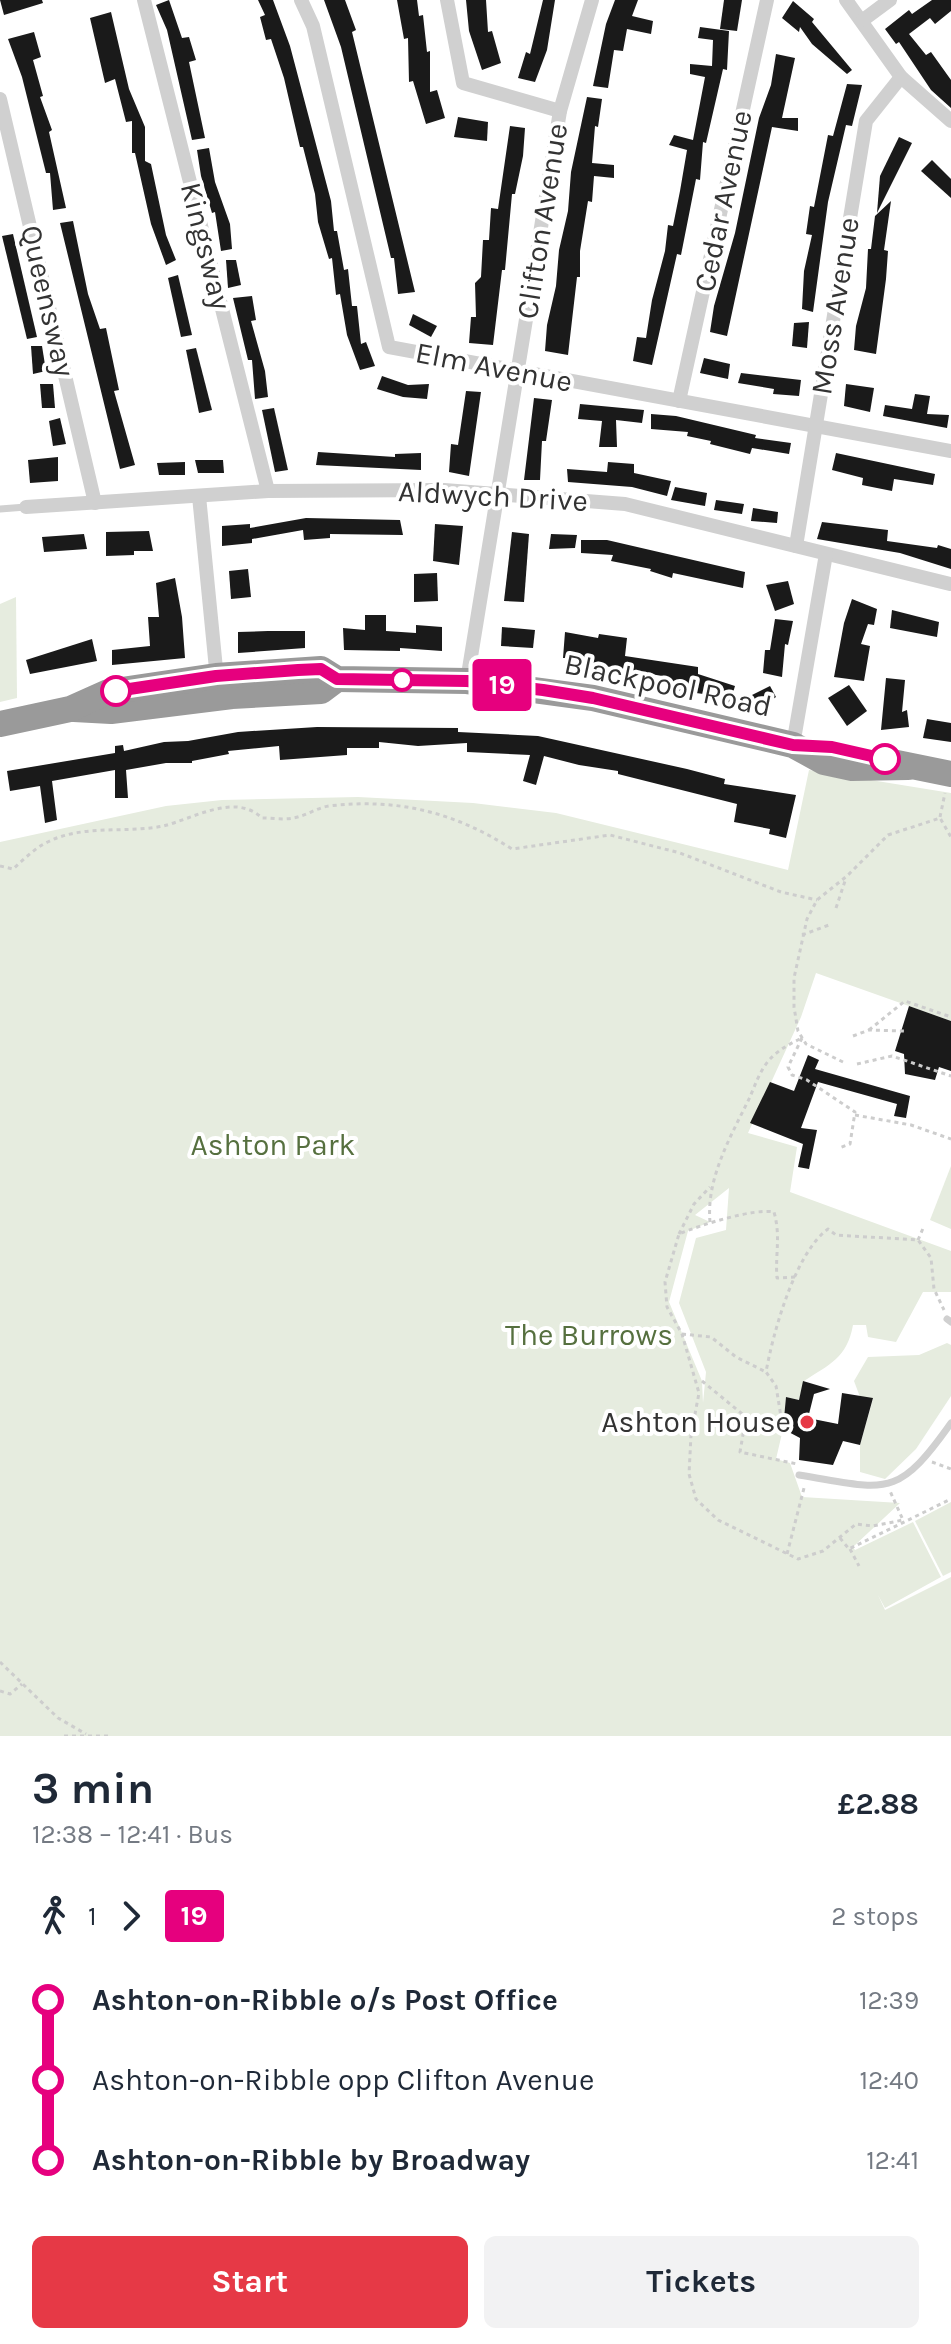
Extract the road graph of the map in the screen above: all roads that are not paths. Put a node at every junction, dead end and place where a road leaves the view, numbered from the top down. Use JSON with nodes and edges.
{"nodes":[{"id":1,"x":144,"y":0,"type":"edge"},
{"id":2,"x":301,"y":0,"type":"edge"},
{"id":3,"x":447,"y":0,"type":"edge"},
{"id":4,"x":592,"y":0,"type":"edge"},
{"id":5,"x":767,"y":0,"type":"edge"},
{"id":6,"x":846,"y":0,"type":"edge"},
{"id":7,"x":890,"y":0,"type":"edge"},
{"id":8,"x":863,"y":20,"type":"junction"},
{"id":9,"x":901,"y":77,"type":"junction"},
{"id":10,"x":0,"y":99,"type":"edge"},
{"id":11,"x":560,"y":111,"type":"junction"},
{"id":12,"x":951,"y":121,"type":"edge"},
{"id":13,"x":518,"y":371,"type":"junction"},
{"id":14,"x":679,"y":401,"type":"junction"},
{"id":15,"x":816,"y":426,"type":"junction"},
{"id":16,"x":951,"y":451,"type":"edge"},
{"id":17,"x":268,"y":491,"type":"junction"},
{"id":18,"x":498,"y":494,"type":"junction"},
{"id":19,"x":199,"y":496,"type":"junction"},
{"id":20,"x":95,"y":503,"type":"junction"},
{"id":21,"x":26,"y":507,"type":"joint"},
{"id":22,"x":0,"y":509,"type":"edge"},
{"id":23,"x":796,"y":546,"type":"junction"},
{"id":24,"x":826,"y":554,"type":"junction"},
{"id":25,"x":950,"y":584,"type":"edge"},
{"id":26,"x":467,"y":681,"type":"junction"},
{"id":27,"x":218,"y":687,"type":"junction"},
{"id":28,"x":0,"y":724,"type":"edge"},
{"id":29,"x":793,"y":745,"type":"junction"},
{"id":30,"x":951,"y":774,"type":"edge"},
{"id":31,"x":951,"y":1423,"type":"edge"},
{"id":32,"x":802,"y":1476,"type":"road end"}],
"edges":[{"from":1,"to":17,"type":"street","name":"Kingsway"},
{"from":2,"to":13,"type":"street","name":"Elm Avenue"},
{"from":3,"to":11,"type":"street"},
{"from":4,"to":11,"type":"street","name":"Clifton Avenue"},
{"from":5,"to":14,"type":"street","name":"Cedar Avenue"},
{"from":6,"to":8,"type":"street"},
{"from":7,"to":8,"type":"street"},
{"from":8,"to":9,"type":"street"},
{"from":9,"to":12,"type":"street"},
{"from":9,"to":15,"type":"street","name":"Moss Avenue"},
{"from":10,"to":20,"type":"street","name":"Queensway"},
{"from":11,"to":13,"type":"street","name":"Clifton Avenue"},
{"from":13,"to":14,"type":"street","name":"Elm Avenue"},
{"from":13,"to":18,"type":"street","name":"Clifton Avenue"},
{"from":14,"to":15,"type":"street","name":"Elm Avenue"},
{"from":15,"to":16,"type":"street","name":"Elm Avenue"},
{"from":15,"to":23,"type":"street","name":"Moss Avenue"},
{"from":17,"to":18,"type":"street","name":"Aldwych Drive"},
{"from":17,"to":19,"type":"street","name":"Aldwych Drive"},
{"from":18,"to":23,"type":"street","name":"Aldwych Drive"},
{"from":18,"to":26,"type":"street","name":"Clifton Avenue"},
{"from":19,"to":20,"type":"street","name":"Aldwych Drive"},
{"from":19,"to":27,"type":"street"},
{"from":20,"to":21,"type":"street","name":"Aldwych Drive"},
{"from":21,"to":22,"type":"lane"},
{"from":23,"to":24,"type":"street","name":"Aldwych Drive"},
{"from":24,"to":25,"type":"street","name":"Aldwych Drive"},
{"from":24,"to":29,"type":"street"},
{"from":26,"to":27,"type":"highway","name":"Blackpool Road"},
{"from":26,"to":29,"type":"highway","name":"Blackpool Road"},
{"from":27,"to":28,"type":"highway","name":"Blackpool Road"},
{"from":29,"to":30,"type":"highway","name":"Blackpool Road"},
{"from":31,"to":32,"type":"lane"}]}
